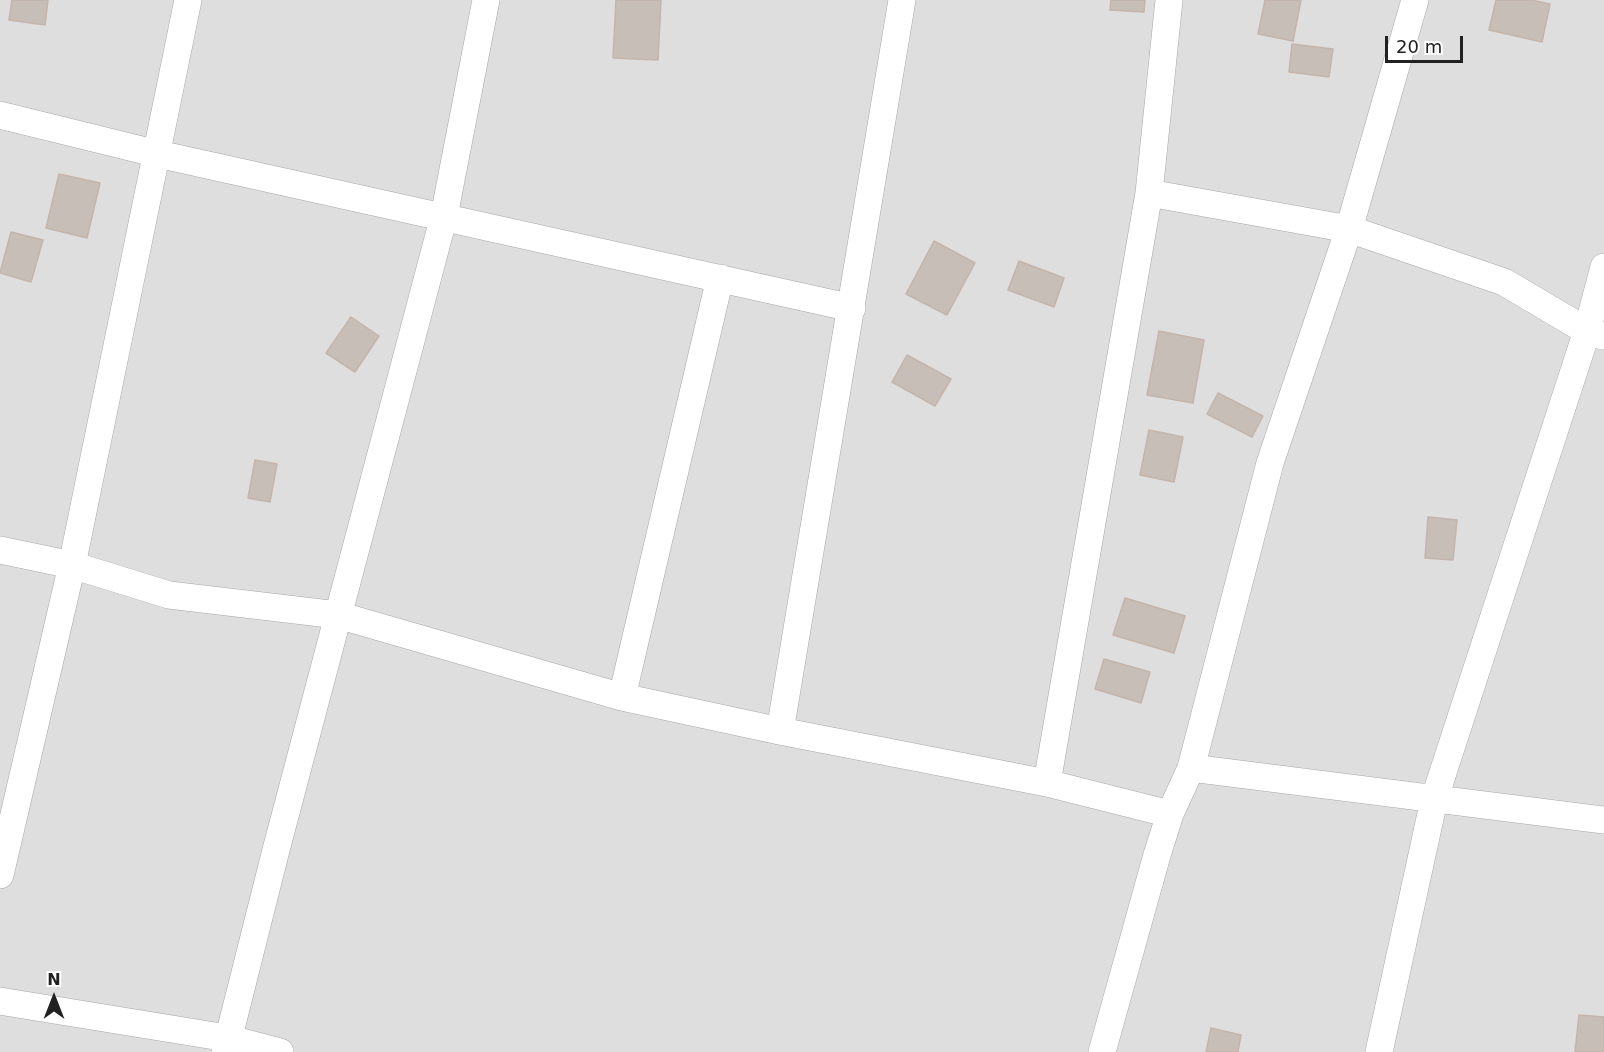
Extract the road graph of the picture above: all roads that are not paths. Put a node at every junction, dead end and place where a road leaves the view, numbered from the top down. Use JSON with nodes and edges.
{"nodes":[{"id":1,"x":188,"y":0,"type":"edge"},
{"id":2,"x":486,"y":0,"type":"edge"},
{"id":3,"x":902,"y":0,"type":"edge"},
{"id":4,"x":1169,"y":0,"type":"edge"},
{"id":5,"x":1415,"y":0,"type":"edge"},
{"id":6,"x":0,"y":116,"type":"edge"},
{"id":7,"x":158,"y":154,"type":"junction"},
{"id":8,"x":1149,"y":193,"type":"junction"},
{"id":9,"x":444,"y":216,"type":"junction"},
{"id":10,"x":1349,"y":229,"type":"junction"},
{"id":11,"x":1604,"y":267,"type":"edge"},
{"id":12,"x":720,"y":278,"type":"junction"},
{"id":13,"x":852,"y":308,"type":"junction"},
{"id":14,"x":1595,"y":334,"type":"edge"},
{"id":15,"x":0,"y":550,"type":"edge"},
{"id":16,"x":72,"y":566,"type":"junction"},
{"id":17,"x":339,"y":615,"type":"junction"},
{"id":18,"x":622,"y":697,"type":"junction"},
{"id":19,"x":780,"y":731,"type":"junction"},
{"id":20,"x":1191,"y":768,"type":"junction"},
{"id":21,"x":1047,"y":783,"type":"junction"},
{"id":22,"x":1434,"y":800,"type":"junction"},
{"id":23,"x":1170,"y":813,"type":"junction"},
{"id":24,"x":1604,"y":820,"type":"edge"},
{"id":25,"x":0,"y":875,"type":"edge"},
{"id":26,"x":0,"y":1002,"type":"edge"},
{"id":27,"x":226,"y":1045,"type":"edge"},
{"id":28,"x":280,"y":1052,"type":"edge"},
{"id":29,"x":1102,"y":1052,"type":"edge"},
{"id":30,"x":1379,"y":1052,"type":"edge"}],
"edges":[{"from":1,"to":7,"type":"street"},
{"from":2,"to":9,"type":"street"},
{"from":3,"to":13,"type":"street"},
{"from":4,"to":8,"type":"street"},
{"from":5,"to":10,"type":"street"},
{"from":6,"to":7,"type":"street"},
{"from":7,"to":9,"type":"street"},
{"from":7,"to":16,"type":"street"},
{"from":8,"to":10,"type":"street"},
{"from":8,"to":21,"type":"street"},
{"from":9,"to":12,"type":"street"},
{"from":9,"to":17,"type":"street"},
{"from":10,"to":14,"type":"street"},
{"from":10,"to":20,"type":"street"},
{"from":11,"to":14,"type":"street"},
{"from":12,"to":13,"type":"street"},
{"from":12,"to":18,"type":"street"},
{"from":13,"to":19,"type":"street"},
{"from":14,"to":22,"type":"street"},
{"from":15,"to":16,"type":"street"},
{"from":16,"to":17,"type":"street"},
{"from":16,"to":25,"type":"street"},
{"from":17,"to":18,"type":"street"},
{"from":17,"to":27,"type":"street"},
{"from":18,"to":19,"type":"street"},
{"from":19,"to":21,"type":"street"},
{"from":20,"to":22,"type":"street"},
{"from":20,"to":23,"type":"street"},
{"from":21,"to":23,"type":"street"},
{"from":22,"to":24,"type":"street"},
{"from":22,"to":30,"type":"street"},
{"from":23,"to":29,"type":"street"},
{"from":26,"to":27,"type":"street"},
{"from":27,"to":28,"type":"street"}]}
